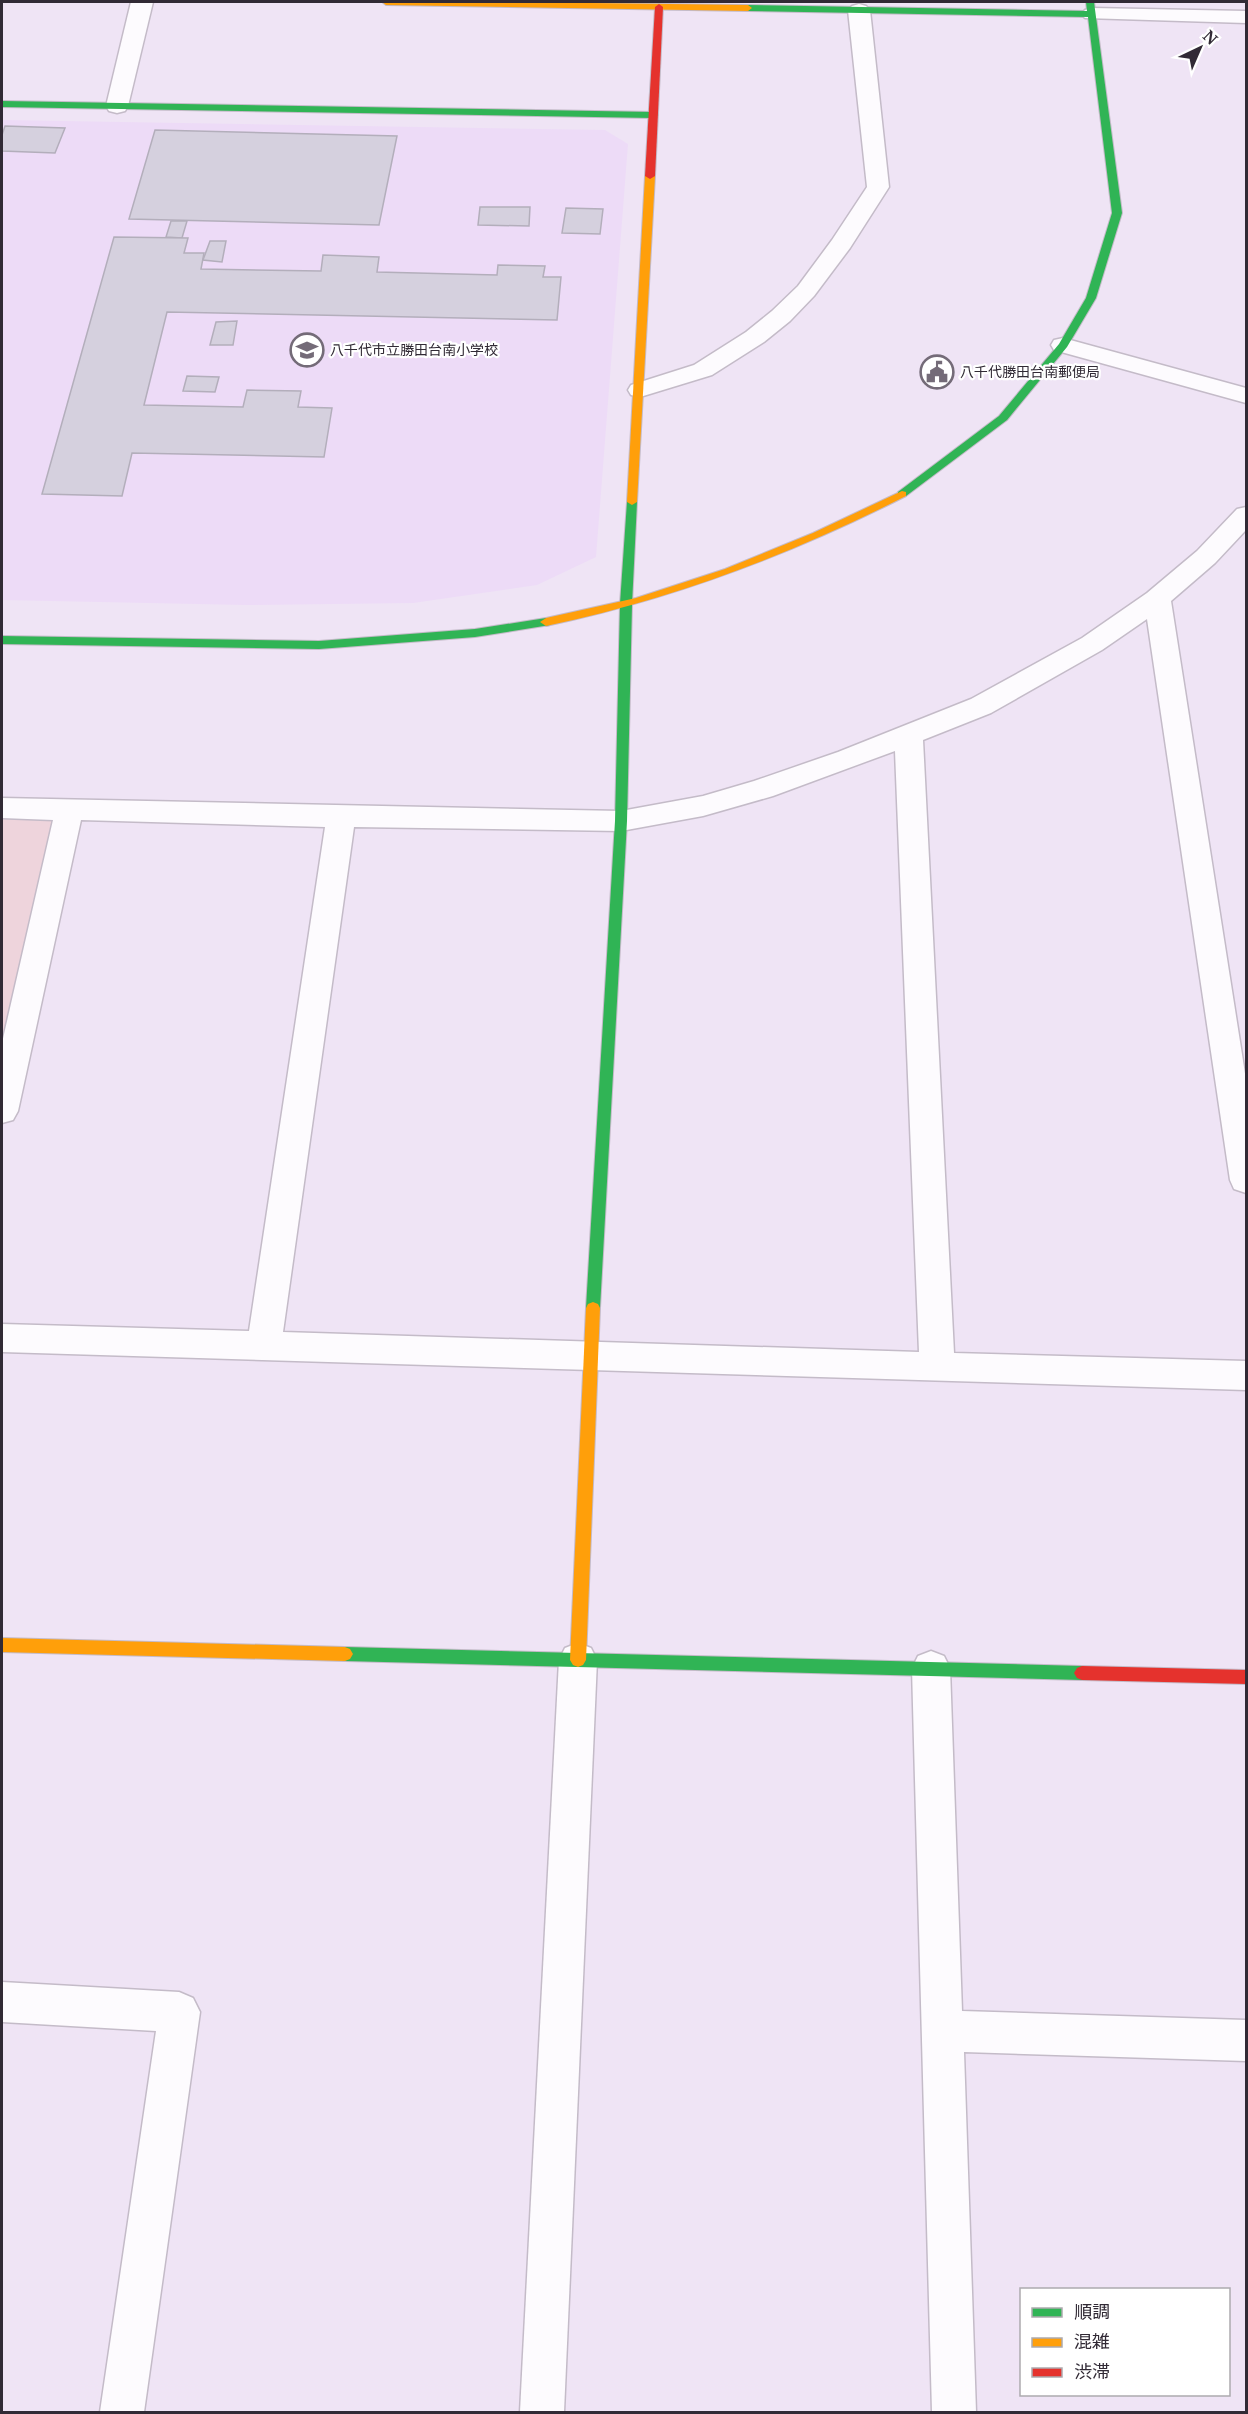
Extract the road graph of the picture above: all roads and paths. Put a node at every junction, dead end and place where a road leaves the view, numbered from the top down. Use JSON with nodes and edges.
{"nodes":[{"id":1,"x":142,"y":2,"type":"edge"},
{"id":2,"x":386,"y":2,"type":"edge"},
{"id":3,"x":659,"y":4,"type":"edge"},
{"id":4,"x":1091,"y":8,"type":"edge"},
{"id":5,"x":859,"y":10,"type":"junction"},
{"id":6,"x":1246,"y":17,"type":"edge"},
{"id":7,"x":2,"y":104,"type":"edge"},
{"id":8,"x":117,"y":106,"type":"junction"},
{"id":9,"x":653,"y":115,"type":"junction"},
{"id":10,"x":1063,"y":345,"type":"junction"},
{"id":11,"x":640,"y":390,"type":"junction"},
{"id":12,"x":1246,"y":396,"type":"edge"},
{"id":13,"x":1246,"y":514,"type":"edge"},
{"id":14,"x":1157,"y":599,"type":"junction"},
{"id":15,"x":626,"y":604,"type":"junction"},
{"id":16,"x":2,"y":640,"type":"edge"},
{"id":17,"x":909,"y":735,"type":"junction"},
{"id":18,"x":2,"y":808,"type":"edge"},
{"id":19,"x":69,"y":811,"type":"junction"},
{"id":20,"x":341,"y":817,"type":"junction"},
{"id":21,"x":621,"y":821,"type":"junction"},
{"id":22,"x":2,"y":1112,"type":"edge"},
{"id":23,"x":1246,"y":1180,"type":"edge"},
{"id":24,"x":2,"y":1338,"type":"edge"},
{"id":25,"x":264,"y":1346,"type":"junction"},
{"id":26,"x":590,"y":1358,"type":"junction"},
{"id":27,"x":937,"y":1366,"type":"junction"},
{"id":28,"x":1246,"y":1376,"type":"edge"},
{"id":29,"x":2,"y":1645,"type":"edge"},
{"id":30,"x":578,"y":1660,"type":"junction"},
{"id":31,"x":931,"y":1668,"type":"junction"},
{"id":32,"x":1246,"y":1677,"type":"edge"},
{"id":33,"x":2,"y":2002,"type":"edge"},
{"id":34,"x":941,"y":2031,"type":"junction"},
{"id":35,"x":1246,"y":2040,"type":"edge"},
{"id":36,"x":122,"y":2412,"type":"edge"},
{"id":37,"x":542,"y":2412,"type":"edge"},
{"id":38,"x":954,"y":2412,"type":"edge"}],
"edges":[{"from":1,"to":8,"type":"street"},
{"from":2,"to":3,"type":"street"},
{"from":3,"to":5,"type":"street"},
{"from":3,"to":9,"type":"street"},
{"from":4,"to":5,"type":"street"},
{"from":4,"to":6,"type":"street"},
{"from":4,"to":10,"type":"street"},
{"from":5,"to":11,"type":"street"},
{"from":7,"to":8,"type":"street"},
{"from":8,"to":9,"type":"street"},
{"from":9,"to":11,"type":"street"},
{"from":10,"to":12,"type":"street"},
{"from":10,"to":15,"type":"street"},
{"from":11,"to":15,"type":"street"},
{"from":13,"to":14,"type":"street"},
{"from":14,"to":17,"type":"street"},
{"from":14,"to":23,"type":"street"},
{"from":15,"to":16,"type":"street"},
{"from":15,"to":21,"type":"street"},
{"from":17,"to":21,"type":"street"},
{"from":17,"to":27,"type":"street"},
{"from":18,"to":19,"type":"street"},
{"from":19,"to":20,"type":"street"},
{"from":19,"to":22,"type":"street"},
{"from":20,"to":21,"type":"street"},
{"from":20,"to":25,"type":"street"},
{"from":21,"to":26,"type":"street"},
{"from":24,"to":25,"type":"street"},
{"from":25,"to":26,"type":"street"},
{"from":26,"to":27,"type":"street"},
{"from":26,"to":30,"type":"street"},
{"from":27,"to":28,"type":"street"},
{"from":29,"to":30,"type":"street"},
{"from":30,"to":31,"type":"street"},
{"from":30,"to":37,"type":"street"},
{"from":31,"to":32,"type":"street"},
{"from":31,"to":34,"type":"street"},
{"from":33,"to":36,"type":"street"},
{"from":34,"to":35,"type":"street"},
{"from":34,"to":38,"type":"street"}]}
